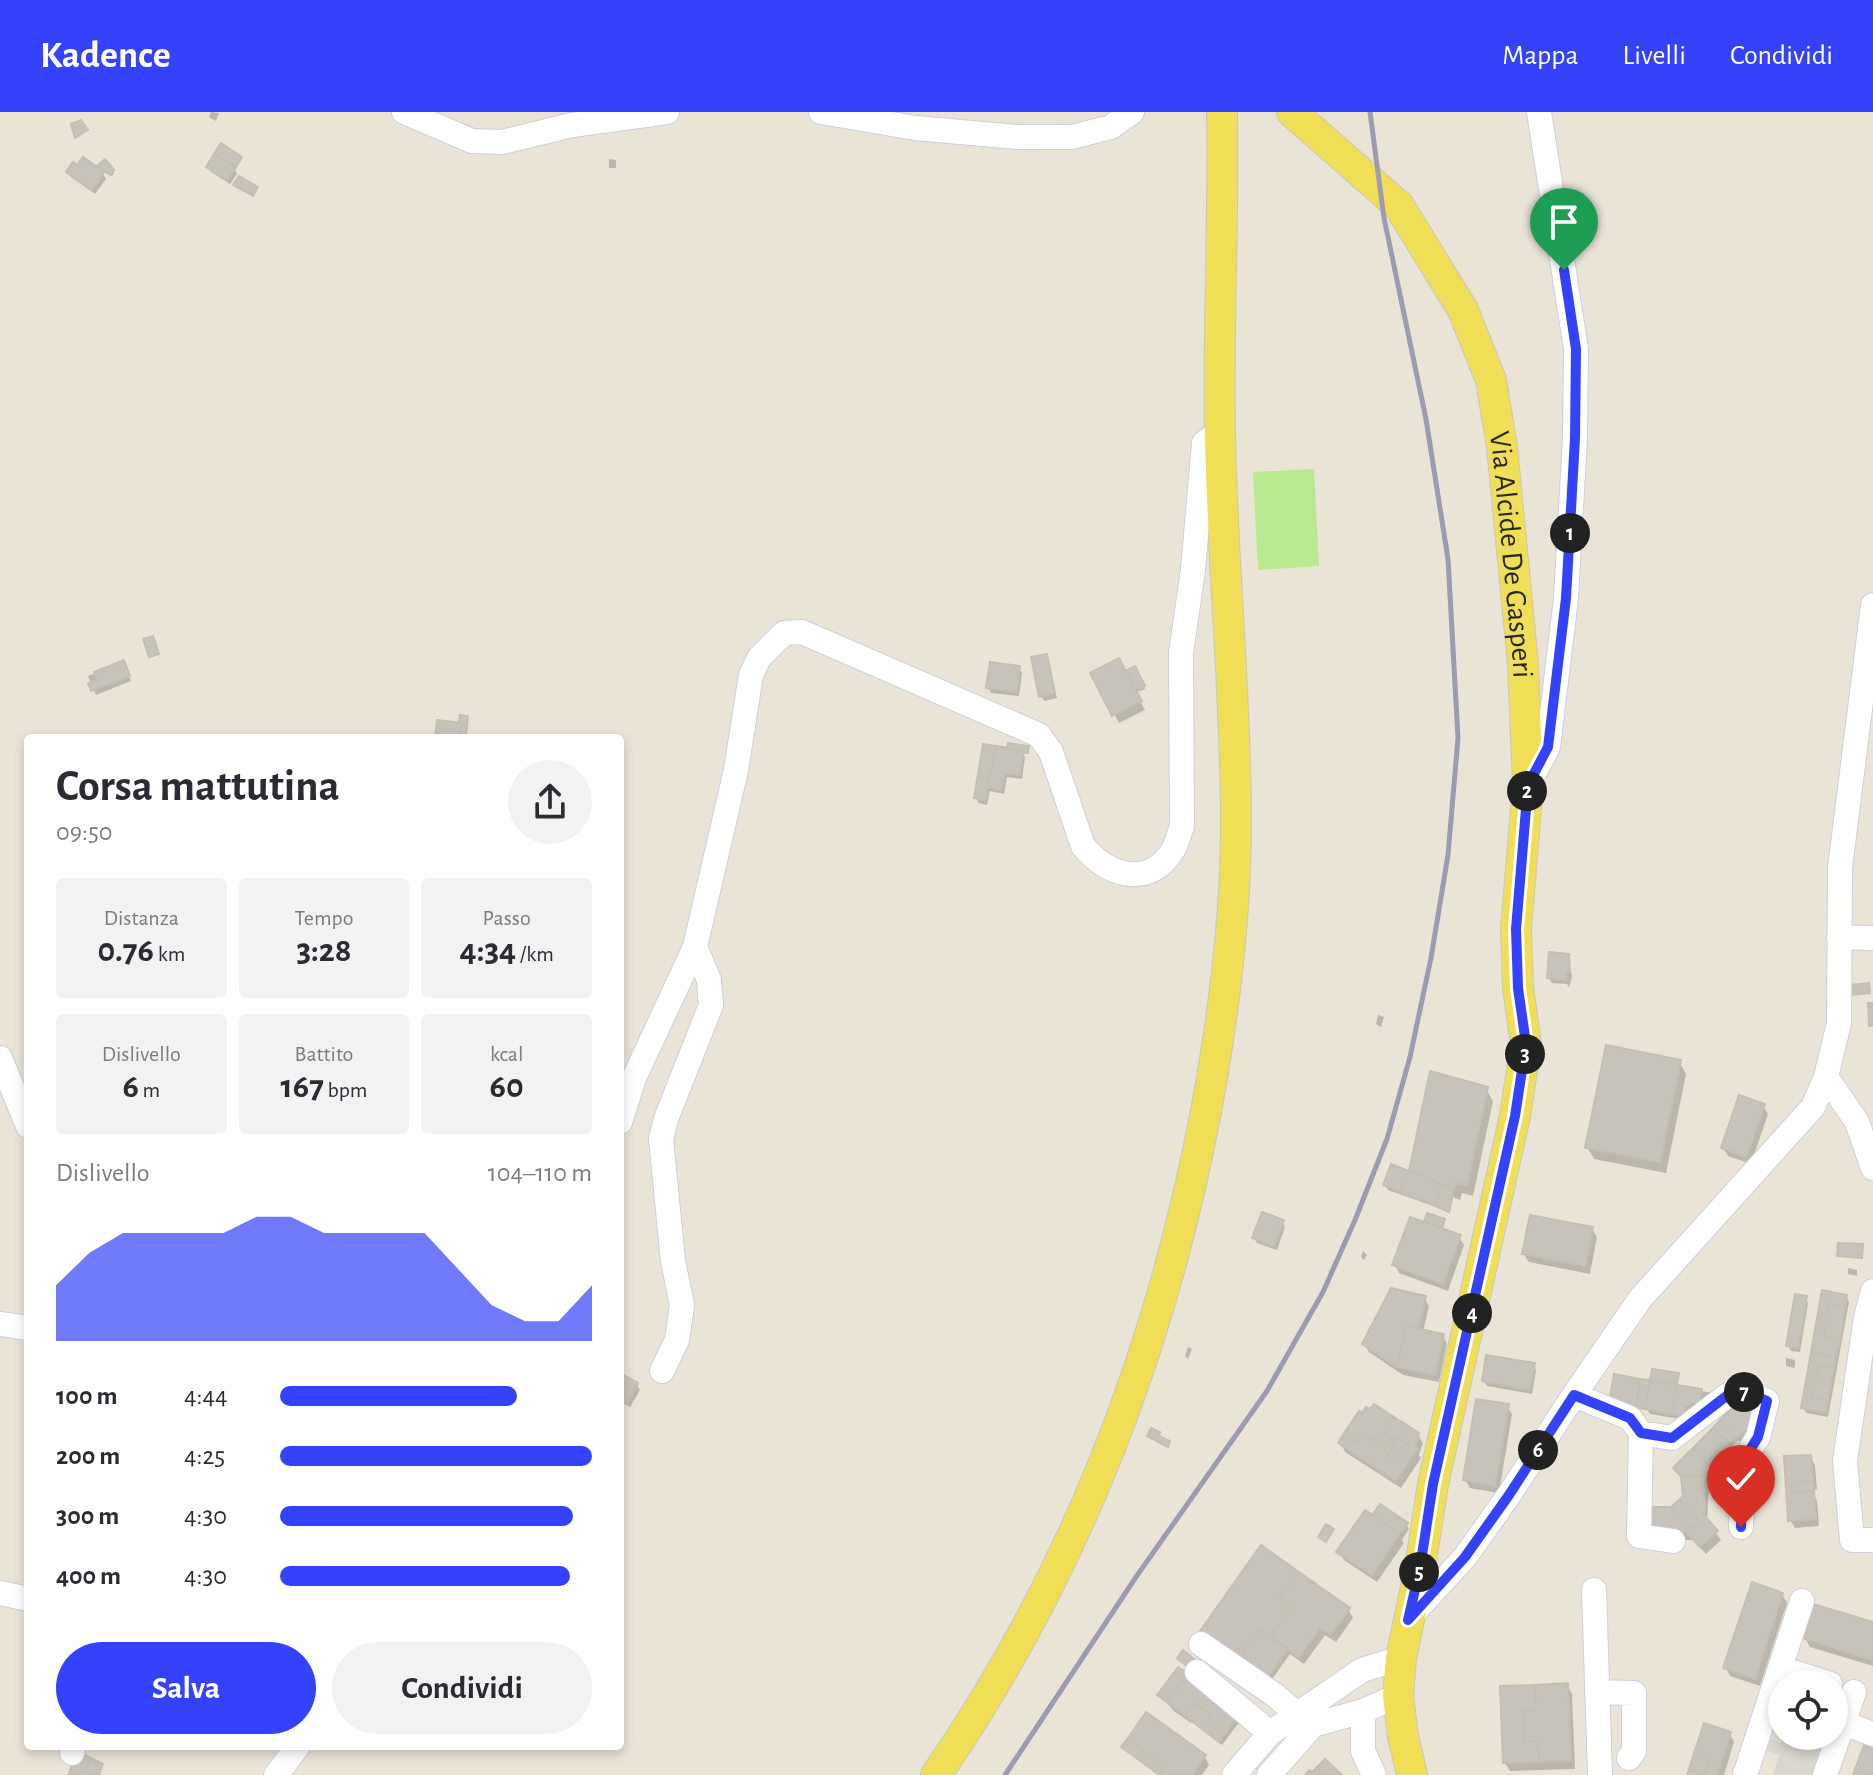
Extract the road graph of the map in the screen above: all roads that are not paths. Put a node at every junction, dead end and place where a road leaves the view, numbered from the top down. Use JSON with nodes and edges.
{"nodes":[{"id":1,"x":404,"y":112,"type":"edge"},
{"id":2,"x":667,"y":112,"type":"edge"},
{"id":3,"x":821,"y":112,"type":"edge"},
{"id":4,"x":1132,"y":112,"type":"edge"},
{"id":5,"x":1222,"y":112,"type":"edge"},
{"id":6,"x":1292,"y":112,"type":"edge"},
{"id":7,"x":1539,"y":112,"type":"edge"},
{"id":8,"x":1220,"y":431,"type":"junction"},
{"id":9,"x":1873,"y":605,"type":"edge"},
{"id":10,"x":1528,"y":785,"type":"junction"},
{"id":11,"x":1839,"y":937,"type":"junction"},
{"id":12,"x":1873,"y":938,"type":"edge"},
{"id":13,"x":695,"y":947,"type":"junction"},
{"id":14,"x":0,"y":1058,"type":"edge"},
{"id":15,"x":1826,"y":1077,"type":"junction"},
{"id":16,"x":624,"y":1109,"type":"edge"},
{"id":17,"x":24,"y":1116,"type":"edge"},
{"id":18,"x":1873,"y":1168,"type":"edge"},
{"id":19,"x":1873,"y":1291,"type":"edge"},
{"id":20,"x":0,"y":1324,"type":"edge"},
{"id":21,"x":24,"y":1327,"type":"edge"},
{"id":22,"x":662,"y":1371,"type":"dead end"},
{"id":23,"x":1574,"y":1395,"type":"junction"},
{"id":24,"x":1641,"y":1433,"type":"junction"},
{"id":25,"x":1741,"y":1527,"type":"dead end"},
{"id":26,"x":1873,"y":1540,"type":"edge"},
{"id":27,"x":1673,"y":1541,"type":"dead end"},
{"id":28,"x":1594,"y":1590,"type":"dead end"},
{"id":29,"x":0,"y":1593,"type":"edge"},
{"id":30,"x":24,"y":1598,"type":"edge"},
{"id":31,"x":1802,"y":1601,"type":"dead end"},
{"id":32,"x":1408,"y":1620,"type":"junction"},
{"id":33,"x":1201,"y":1644,"type":"dead end"},
{"id":34,"x":1401,"y":1658,"type":"junction"},
{"id":35,"x":1780,"y":1668,"type":"junction"},
{"id":36,"x":1786,"y":1670,"type":"edge"},
{"id":37,"x":1197,"y":1672,"type":"dead end"},
{"id":38,"x":1597,"y":1692,"type":"junction"},
{"id":39,"x":1398,"y":1696,"type":"junction"},
{"id":40,"x":1363,"y":1711,"type":"junction"},
{"id":41,"x":1297,"y":1714,"type":"junction"},
{"id":42,"x":1848,"y":1725,"type":"edge"},
{"id":43,"x":1270,"y":1733,"type":"junction"},
{"id":44,"x":1873,"y":1734,"type":"edge"},
{"id":45,"x":1599,"y":1743,"type":"junction"},
{"id":46,"x":295,"y":1750,"type":"edge"},
{"id":47,"x":1834,"y":1750,"type":"edge"},
{"id":48,"x":1629,"y":1767,"type":"edge"},
{"id":49,"x":276,"y":1775,"type":"edge"},
{"id":50,"x":936,"y":1775,"type":"edge"},
{"id":51,"x":1234,"y":1775,"type":"edge"},
{"id":52,"x":1269,"y":1775,"type":"edge"},
{"id":53,"x":1374,"y":1775,"type":"edge"},
{"id":54,"x":1412,"y":1775,"type":"edge"},
{"id":55,"x":1600,"y":1775,"type":"edge"},
{"id":56,"x":1745,"y":1775,"type":"edge"},
{"id":57,"x":1825,"y":1775,"type":"edge"}],
"edges":[{"from":1,"to":2,"type":"street"},
{"from":3,"to":4,"type":"street"},
{"from":5,"to":8,"type":"main road"},
{"from":6,"to":10,"type":"main road","name":"Via Alcide De Gasperi"},
{"from":7,"to":10,"type":"street"},
{"from":8,"to":13,"type":"street"},
{"from":8,"to":50,"type":"main road"},
{"from":9,"to":11,"type":"street"},
{"from":10,"to":32,"type":"main road","name":"Via Alcide De Gasperi"},
{"from":11,"to":12,"type":"street"},
{"from":11,"to":15,"type":"street"},
{"from":13,"to":16,"type":"street"},
{"from":13,"to":22,"type":"street"},
{"from":14,"to":17,"type":"street"},
{"from":15,"to":18,"type":"street"},
{"from":15,"to":23,"type":"street"},
{"from":19,"to":26,"type":"street"},
{"from":20,"to":21,"type":"street"},
{"from":23,"to":24,"type":"street"},
{"from":23,"to":32,"type":"street"},
{"from":24,"to":25,"type":"street"},
{"from":24,"to":27,"type":"street"},
{"from":28,"to":38,"type":"street"},
{"from":29,"to":30,"type":"street"},
{"from":31,"to":35,"type":"street"},
{"from":32,"to":34,"type":"main road","name":"Via Alcide De Gasperi"},
{"from":33,"to":41,"type":"street"},
{"from":34,"to":39,"type":"main road","name":"Via Alcide De Gasperi"},
{"from":34,"to":41,"type":"street"},
{"from":35,"to":36,"type":"street"},
{"from":35,"to":56,"type":"street"},
{"from":37,"to":43,"type":"street"},
{"from":38,"to":45,"type":"street"},
{"from":38,"to":48,"type":"street"},
{"from":39,"to":40,"type":"street"},
{"from":39,"to":54,"type":"main road","name":"Via Alcide De Gasperi"},
{"from":40,"to":52,"type":"street"},
{"from":40,"to":53,"type":"street"},
{"from":41,"to":43,"type":"street"},
{"from":42,"to":44,"type":"street"},
{"from":43,"to":51,"type":"street"},
{"from":45,"to":48,"type":"street"},
{"from":45,"to":55,"type":"street"},
{"from":46,"to":49,"type":"street"},
{"from":47,"to":57,"type":"street"}]}
